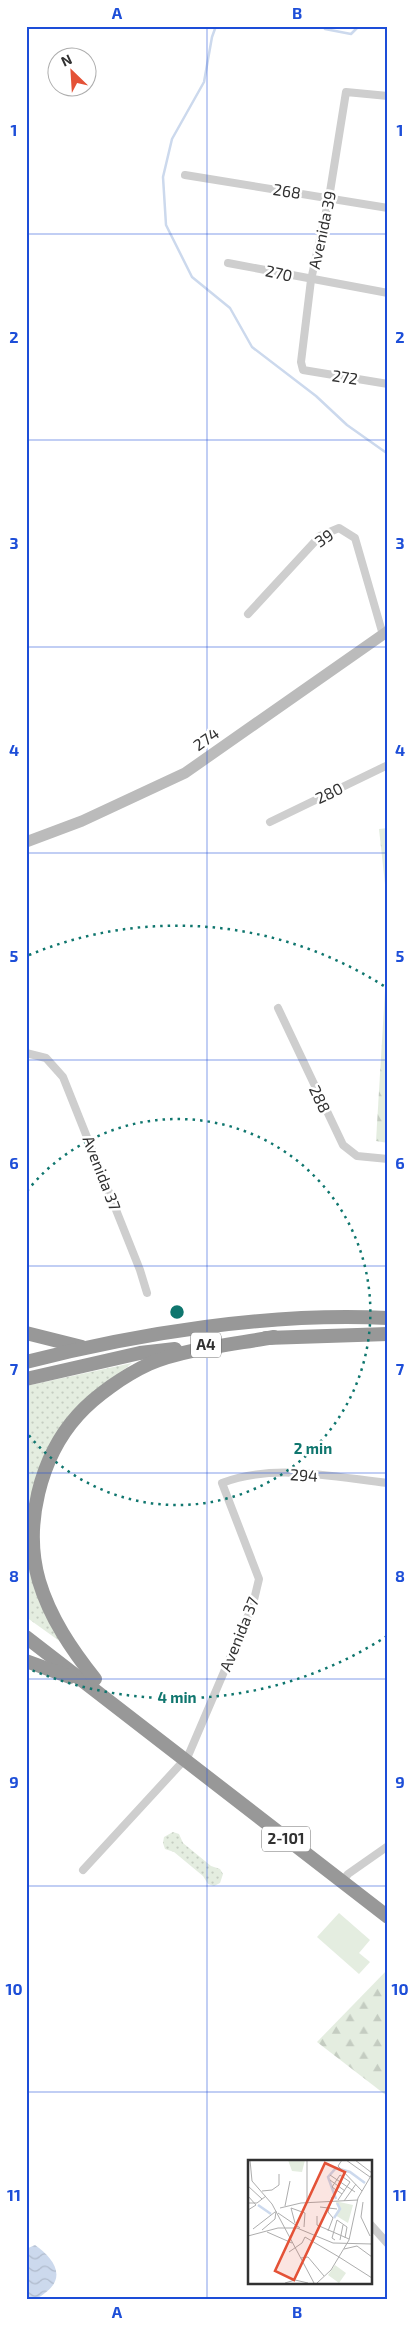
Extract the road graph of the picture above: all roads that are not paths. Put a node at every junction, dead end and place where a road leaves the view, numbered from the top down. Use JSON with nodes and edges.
{"nodes":[{"id":1,"x":388,"y":96,"type":"edge"},
{"id":2,"x":185,"y":176,"type":"dead end"},
{"id":3,"x":329,"y":198,"type":"junction"},
{"id":4,"x":388,"y":208,"type":"edge"},
{"id":5,"x":228,"y":263,"type":"dead end"},
{"id":6,"x":312,"y":280,"type":"junction"},
{"id":7,"x":388,"y":293,"type":"edge"},
{"id":8,"x":303,"y":370,"type":"joint"},
{"id":9,"x":388,"y":384,"type":"edge"},
{"id":10,"x":248,"y":614,"type":"dead end"},
{"id":11,"x":385,"y":633,"type":"edge"},
{"id":12,"x":388,"y":765,"type":"edge"},
{"id":13,"x":270,"y":822,"type":"dead end"},
{"id":14,"x":26,"y":842,"type":"edge"},
{"id":15,"x":278,"y":1008,"type":"dead end"},
{"id":16,"x":26,"y":1053,"type":"edge"},
{"id":17,"x":388,"y":1159,"type":"edge"},
{"id":18,"x":147,"y":1293,"type":"dead end"},
{"id":19,"x":388,"y":1318,"type":"edge"},
{"id":20,"x":26,"y":1333,"type":"edge"},
{"id":21,"x":388,"y":1334,"type":"edge"},
{"id":22,"x":274,"y":1337,"type":"junction"},
{"id":23,"x":87,"y":1348,"type":"junction"},
{"id":24,"x":26,"y":1362,"type":"edge"},
{"id":25,"x":26,"y":1379,"type":"edge"},
{"id":26,"x":222,"y":1483,"type":"joint"},
{"id":27,"x":388,"y":1483,"type":"edge"},
{"id":28,"x":26,"y":1626,"type":"edge"},
{"id":29,"x":26,"y":1638,"type":"edge"},
{"id":30,"x":26,"y":1660,"type":"edge"},
{"id":31,"x":96,"y":1685,"type":"junction"},
{"id":32,"x":186,"y":1758,"type":"junction"},
{"id":33,"x":388,"y":1846,"type":"edge"},
{"id":34,"x":83,"y":1870,"type":"dead end"},
{"id":35,"x":345,"y":1878,"type":"junction"},
{"id":36,"x":388,"y":1906,"type":"edge"},
{"id":37,"x":388,"y":1917,"type":"edge"},
{"id":38,"x":372,"y":2226,"type":"edge"},
{"id":39,"x":388,"y":2244,"type":"edge"}],
"edges":[{"from":1,"to":3,"type":"street","name":"Avenida 39"},
{"from":2,"to":3,"type":"street","name":"268"},
{"from":3,"to":4,"type":"street","name":"268"},
{"from":3,"to":6,"type":"street","name":"Avenida 39"},
{"from":5,"to":6,"type":"street","name":"270"},
{"from":6,"to":7,"type":"street","name":"270"},
{"from":6,"to":8,"type":"street","name":"Avenida 39"},
{"from":8,"to":9,"type":"street","name":"272"},
{"from":10,"to":11,"type":"street","name":"39"},
{"from":11,"to":14,"type":"street","name":"274"},
{"from":12,"to":13,"type":"street","name":"280"},
{"from":15,"to":17,"type":"street","name":"288"},
{"from":16,"to":18,"type":"street","name":"Avenida 37"},
{"from":19,"to":23,"type":"highway","number":"A4"},
{"from":20,"to":23,"type":"highway"},
{"from":21,"to":22,"type":"highway","number":"A4"},
{"from":22,"to":25,"type":"highway","number":"A4"},
{"from":22,"to":31,"type":"highway"},
{"from":23,"to":24,"type":"highway","number":"A4"},
{"from":26,"to":27,"type":"street","name":"294"},
{"from":26,"to":32,"type":"street","name":"Avenida 37"},
{"from":28,"to":31,"type":"highway","number":"2-101"},
{"from":29,"to":31,"type":"highway","number":"2-101"},
{"from":30,"to":31,"type":"highway"},
{"from":31,"to":32,"type":"highway","number":"2-101"},
{"from":32,"to":34,"type":"street","name":"Avenida 37"},
{"from":32,"to":35,"type":"highway","number":"2-101"},
{"from":33,"to":35,"type":"street"},
{"from":35,"to":36,"type":"highway","number":"2-101"},
{"from":35,"to":37,"type":"highway","number":"2-101"},
{"from":38,"to":39,"type":"street"}]}
